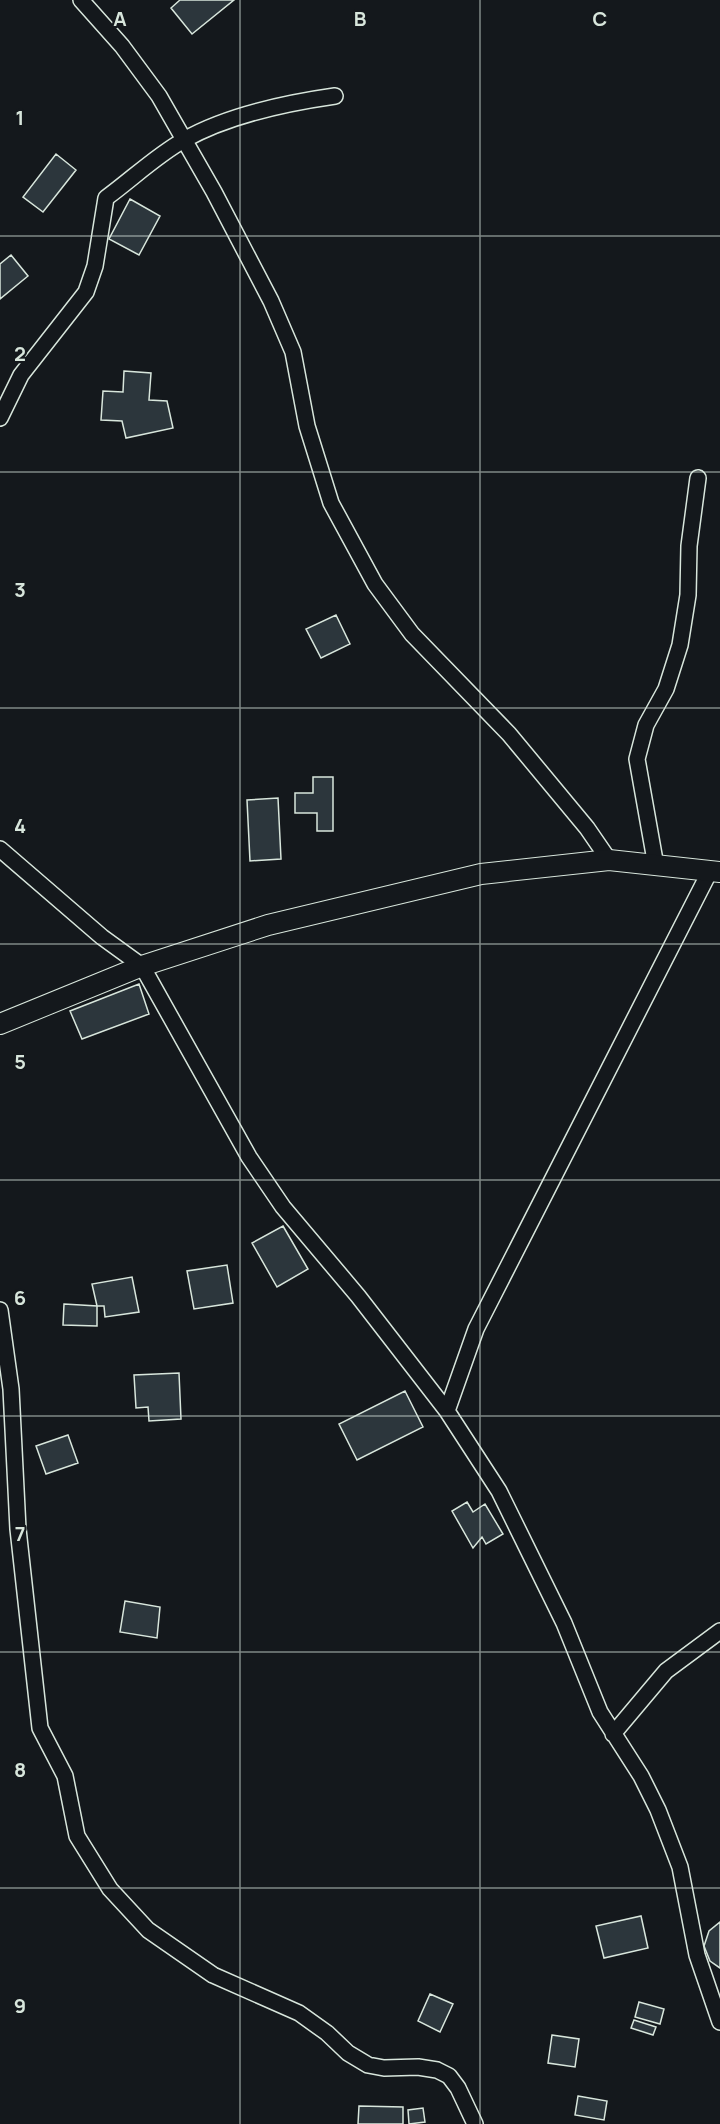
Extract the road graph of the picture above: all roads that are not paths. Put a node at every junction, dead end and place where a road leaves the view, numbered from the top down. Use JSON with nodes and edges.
{"nodes":[{"id":1,"x":81,"y":0,"type":"edge"},
{"id":2,"x":335,"y":96,"type":"dead end"},
{"id":3,"x":184,"y":140,"type":"junction"},
{"id":4,"x":0,"y":418,"type":"edge"},
{"id":5,"x":698,"y":478,"type":"dead end"},
{"id":6,"x":0,"y":849,"type":"edge"},
{"id":7,"x":609,"y":860,"type":"junction"},
{"id":8,"x":656,"y":866,"type":"junction"},
{"id":9,"x":715,"y":872,"type":"edge"},
{"id":10,"x":142,"y":966,"type":"junction"},
{"id":11,"x":0,"y":1024,"type":"edge"},
{"id":12,"x":0,"y":1310,"type":"edge"},
{"id":13,"x":447,"y":1410,"type":"junction"},
{"id":14,"x":720,"y":1631,"type":"edge"},
{"id":15,"x":613,"y":1734,"type":"junction"},
{"id":16,"x":720,"y":2022,"type":"edge"},
{"id":17,"x":475,"y":2124,"type":"edge"}],
"edges":[{"from":1,"to":3,"type":"street"},
{"from":2,"to":3,"type":"street"},
{"from":3,"to":4,"type":"street"},
{"from":3,"to":7,"type":"street"},
{"from":5,"to":8,"type":"street"},
{"from":6,"to":10,"type":"street"},
{"from":7,"to":8,"type":"main road"},
{"from":7,"to":10,"type":"main road"},
{"from":8,"to":9,"type":"main road"},
{"from":9,"to":13,"type":"street"},
{"from":10,"to":11,"type":"main road"},
{"from":10,"to":13,"type":"street"},
{"from":12,"to":17,"type":"street"},
{"from":13,"to":15,"type":"street"},
{"from":14,"to":15,"type":"street"},
{"from":15,"to":16,"type":"street"}]}
